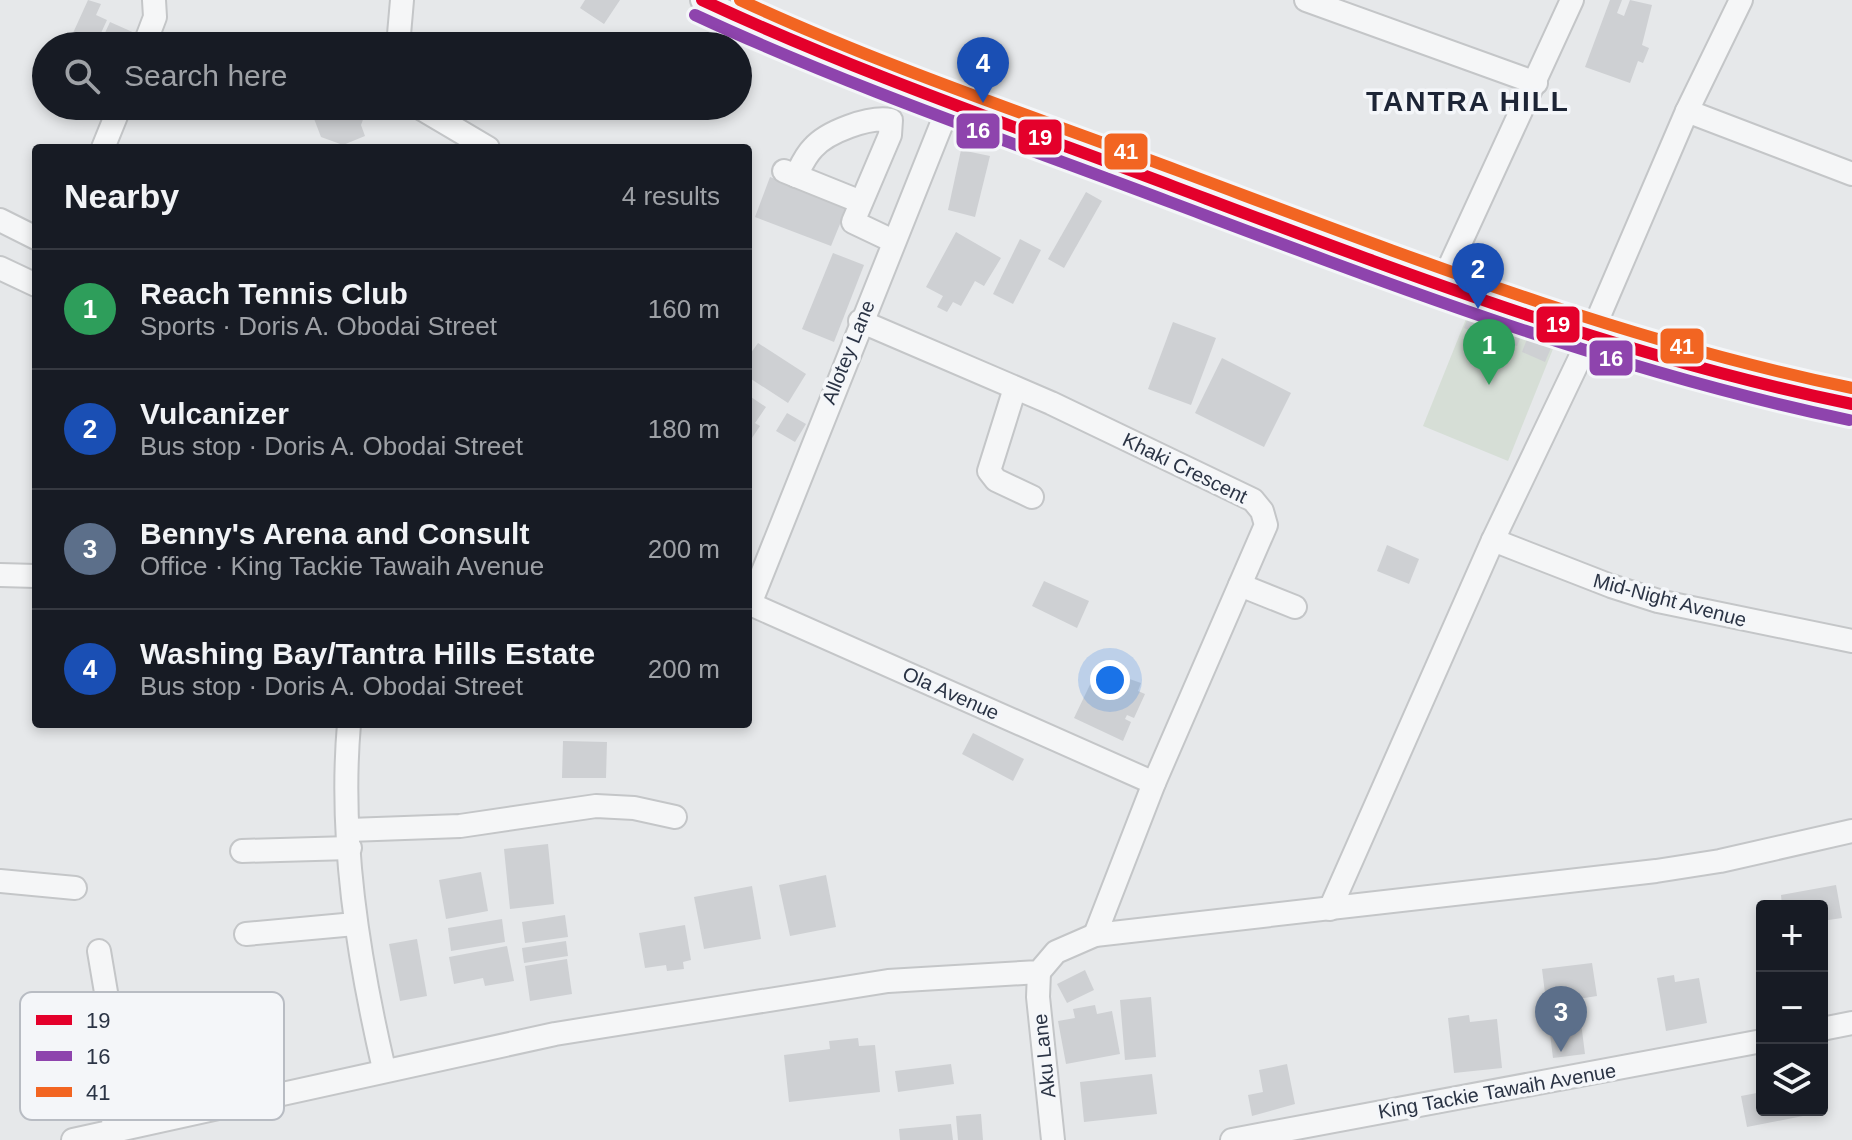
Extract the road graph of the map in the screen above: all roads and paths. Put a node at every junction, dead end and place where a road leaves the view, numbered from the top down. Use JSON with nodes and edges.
{"nodes":[{"id":1,"x":154,"y":0,"type":"edge"},
{"id":2,"x":402,"y":0,"type":"edge"},
{"id":3,"x":702,"y":0,"type":"edge"},
{"id":4,"x":1306,"y":0,"type":"edge"},
{"id":5,"x":1572,"y":0,"type":"edge"},
{"id":6,"x":1741,"y":0,"type":"edge"},
{"id":7,"x":149,"y":32,"type":"edge"},
{"id":8,"x":399,"y":32,"type":"edge"},
{"id":9,"x":1536,"y":83,"type":"junction"},
{"id":10,"x":950,"y":103,"type":"junction"},
{"id":11,"x":1687,"y":111,"type":"junction"},
{"id":12,"x":114,"y":120,"type":"edge"},
{"id":13,"x":441,"y":120,"type":"edge"},
{"id":14,"x":105,"y":144,"type":"edge"},
{"id":15,"x":481,"y":144,"type":"edge"},
{"id":16,"x":1852,"y":174,"type":"edge"},
{"id":17,"x":861,"y":202,"type":"junction"},
{"id":18,"x":0,"y":220,"type":"edge"},
{"id":19,"x":32,"y":236,"type":"edge"},
{"id":20,"x":893,"y":241,"type":"junction"},
{"id":21,"x":0,"y":268,"type":"edge"},
{"id":22,"x":32,"y":283,"type":"edge"},
{"id":23,"x":1440,"y":287,"type":"junction"},
{"id":24,"x":860,"y":321,"type":"junction"},
{"id":25,"x":1590,"y":337,"type":"junction"},
{"id":26,"x":1015,"y":388,"type":"junction"},
{"id":27,"x":1852,"y":404,"type":"edge"},
{"id":28,"x":1032,"y":497,"type":"dead end"},
{"id":29,"x":1493,"y":540,"type":"junction"},
{"id":30,"x":0,"y":575,"type":"edge"},
{"id":31,"x":32,"y":576,"type":"edge"},
{"id":32,"x":1240,"y":585,"type":"junction"},
{"id":33,"x":752,"y":595,"type":"edge"},
{"id":34,"x":752,"y":604,"type":"edge"},
{"id":35,"x":1295,"y":607,"type":"dead end"},
{"id":36,"x":1852,"y":641,"type":"edge"},
{"id":37,"x":349,"y":728,"type":"edge"},
{"id":38,"x":1154,"y":783,"type":"junction"},
{"id":39,"x":675,"y":817,"type":"dead end"},
{"id":40,"x":1852,"y":831,"type":"edge"},
{"id":41,"x":350,"y":839,"type":"junction"},
{"id":42,"x":242,"y":851,"type":"dead end"},
{"id":43,"x":0,"y":881,"type":"edge"},
{"id":44,"x":75,"y":888,"type":"dead end"},
{"id":45,"x":1330,"y":909,"type":"junction"},
{"id":46,"x":355,"y":924,"type":"junction"},
{"id":47,"x":246,"y":934,"type":"dead end"},
{"id":48,"x":1095,"y":935,"type":"junction"},
{"id":49,"x":99,"y":951,"type":"dead end"},
{"id":50,"x":1039,"y":972,"type":"junction"},
{"id":51,"x":106,"y":992,"type":"edge"},
{"id":52,"x":1852,"y":1023,"type":"edge"},
{"id":53,"x":1828,"y":1028,"type":"edge"},
{"id":54,"x":1756,"y":1042,"type":"edge"},
{"id":55,"x":384,"y":1069,"type":"junction"},
{"id":56,"x":284,"y":1091,"type":"edge"},
{"id":57,"x":113,"y":1120,"type":"edge"},
{"id":58,"x":151,"y":1120,"type":"edge"},
{"id":59,"x":114,"y":1128,"type":"junction"},
{"id":60,"x":73,"y":1140,"type":"edge"},
{"id":61,"x":1053,"y":1140,"type":"edge"},
{"id":62,"x":1232,"y":1140,"type":"edge"}],
"edges":[{"from":1,"to":7,"type":"street"},
{"from":2,"to":8,"type":"street"},
{"from":3,"to":10,"type":"street"},
{"from":4,"to":9,"type":"street"},
{"from":5,"to":9,"type":"street"},
{"from":6,"to":11,"type":"street"},
{"from":9,"to":23,"type":"street"},
{"from":10,"to":20,"type":"street","name":"Allotey Lane"},
{"from":10,"to":23,"type":"street"},
{"from":11,"to":16,"type":"street"},
{"from":11,"to":25,"type":"street"},
{"from":12,"to":14,"type":"street"},
{"from":13,"to":15,"type":"street"},
{"from":17,"to":17,"type":"street"},
{"from":17,"to":20,"type":"street"},
{"from":18,"to":19,"type":"street"},
{"from":20,"to":24,"type":"street","name":"Allotey Lane"},
{"from":21,"to":22,"type":"street"},
{"from":23,"to":25,"type":"street"},
{"from":24,"to":26,"type":"street","name":"Khaki Crescent"},
{"from":24,"to":33,"type":"street","name":"Allotey Lane"},
{"from":25,"to":27,"type":"street"},
{"from":25,"to":29,"type":"street"},
{"from":26,"to":28,"type":"street"},
{"from":26,"to":32,"type":"street","name":"Khaki Crescent"},
{"from":29,"to":36,"type":"street","name":"Mid-Night Avenue"},
{"from":29,"to":45,"type":"street"},
{"from":30,"to":31,"type":"street"},
{"from":32,"to":35,"type":"street"},
{"from":32,"to":38,"type":"street","name":"Khaki Crescent"},
{"from":34,"to":38,"type":"street","name":"Ola Avenue"},
{"from":37,"to":41,"type":"street"},
{"from":38,"to":48,"type":"street","name":"Khaki Crescent"},
{"from":39,"to":41,"type":"street"},
{"from":40,"to":45,"type":"street"},
{"from":41,"to":42,"type":"street"},
{"from":41,"to":46,"type":"street"},
{"from":43,"to":44,"type":"street"},
{"from":45,"to":48,"type":"street"},
{"from":46,"to":47,"type":"street"},
{"from":46,"to":55,"type":"street"},
{"from":48,"to":50,"type":"street"},
{"from":49,"to":51,"type":"street"},
{"from":50,"to":55,"type":"street"},
{"from":50,"to":61,"type":"street","name":"Aku Lane"},
{"from":52,"to":53,"type":"street"},
{"from":54,"to":62,"type":"street","name":"King Tackie Tawaih Avenue"},
{"from":55,"to":56,"type":"street"},
{"from":57,"to":59,"type":"street"},
{"from":58,"to":59,"type":"street"},
{"from":59,"to":60,"type":"street"}]}
